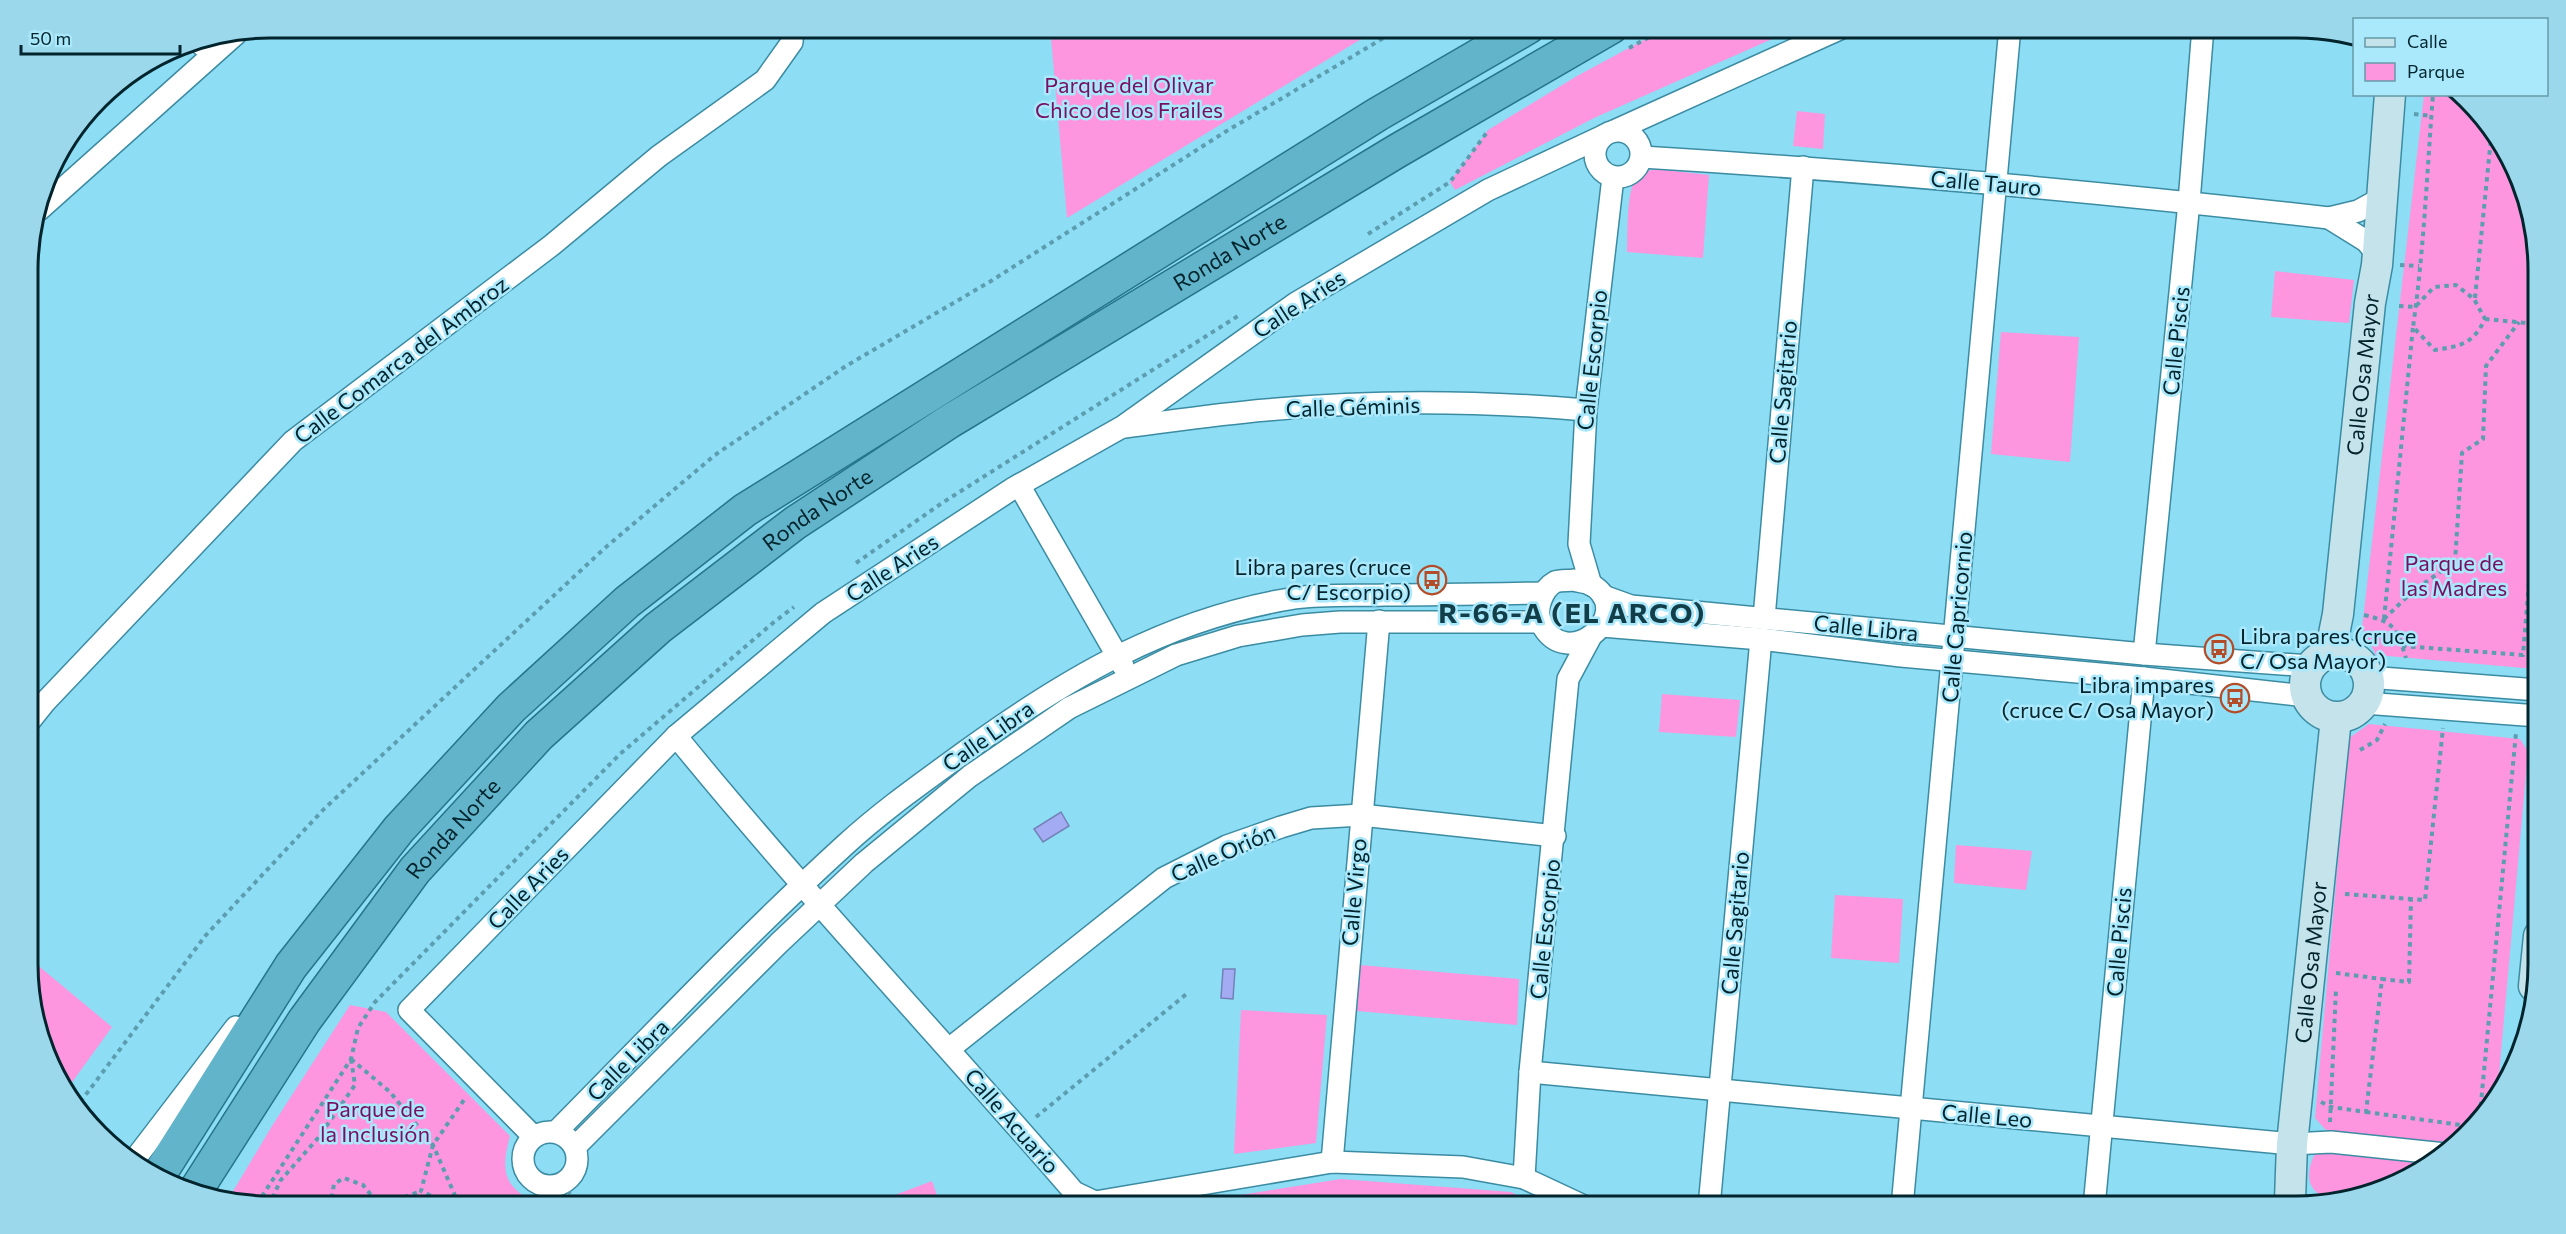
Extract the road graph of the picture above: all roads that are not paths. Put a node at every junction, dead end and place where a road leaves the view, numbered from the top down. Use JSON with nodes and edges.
{"nodes":[{"id":1,"x":792,"y":38,"type":"edge"},
{"id":2,"x":1509,"y":38,"type":"edge"},
{"id":3,"x":1592,"y":38,"type":"edge"},
{"id":4,"x":1820,"y":38,"type":"edge"},
{"id":5,"x":2009,"y":38,"type":"edge"},
{"id":6,"x":2202,"y":38,"type":"edge"},
{"id":7,"x":204,"y":47,"type":"edge"},
{"id":8,"x":2397,"y":103,"type":"edge"},
{"id":9,"x":1608,"y":134,"type":"junction"},
{"id":10,"x":1642,"y":157,"type":"junction"},
{"id":11,"x":1803,"y":167,"type":"junction"},
{"id":12,"x":1613,"y":177,"type":"junction"},
{"id":13,"x":1995,"y":183,"type":"junction"},
{"id":14,"x":2380,"y":199,"type":"junction"},
{"id":15,"x":48,"y":201,"type":"edge"},
{"id":16,"x":2189,"y":202,"type":"junction"},
{"id":17,"x":2329,"y":218,"type":"junction"},
{"id":18,"x":2377,"y":254,"type":"junction"},
{"id":19,"x":1586,"y":410,"type":"junction"},
{"id":20,"x":1122,"y":427,"type":"junction"},
{"id":21,"x":1019,"y":485,"type":"junction"},
{"id":22,"x":1579,"y":544,"type":"junction"},
{"id":23,"x":1549,"y":588,"type":"junction"},
{"id":24,"x":1597,"y":591,"type":"junction"},
{"id":25,"x":1764,"y":618,"type":"junction"},
{"id":26,"x":1379,"y":621,"type":"junction"},
{"id":27,"x":1546,"y":629,"type":"junction"},
{"id":28,"x":1596,"y":632,"type":"junction"},
{"id":29,"x":1956,"y":637,"type":"junction"},
{"id":30,"x":1761,"y":639,"type":"junction"},
{"id":31,"x":2144,"y":654,"type":"junction"},
{"id":32,"x":1117,"y":655,"type":"junction"},
{"id":33,"x":1953,"y":659,"type":"junction"},
{"id":34,"x":2317,"y":660,"type":"junction"},
{"id":35,"x":1129,"y":677,"type":"junction"},
{"id":36,"x":2144,"y":678,"type":"junction"},
{"id":37,"x":1568,"y":679,"type":"junction"},
{"id":38,"x":2366,"y":690,"type":"junction"},
{"id":39,"x":2528,"y":690,"type":"edge"},
{"id":40,"x":2306,"y":696,"type":"junction"},
{"id":41,"x":38,"y":702,"type":"edge"},
{"id":42,"x":2528,"y":715,"type":"edge"},
{"id":43,"x":2336,"y":718,"type":"junction"},
{"id":44,"x":676,"y":736,"type":"junction"},
{"id":45,"x":1361,"y":815,"type":"junction"},
{"id":46,"x":1555,"y":836,"type":"junction"},
{"id":47,"x":803,"y":885,"type":"junction"},
{"id":48,"x":819,"y":905,"type":"junction"},
{"id":49,"x":291,"y":966,"type":"junction"},
{"id":50,"x":949,"y":1049,"type":"junction"},
{"id":51,"x":1530,"y":1072,"type":"junction"},
{"id":52,"x":1720,"y":1091,"type":"junction"},
{"id":53,"x":1911,"y":1108,"type":"junction"},
{"id":54,"x":237,"y":1124,"type":"junction"},
{"id":55,"x":2101,"y":1127,"type":"junction"},
{"id":56,"x":556,"y":1132,"type":"junction"},
{"id":57,"x":533,"y":1136,"type":"junction"},
{"id":58,"x":2292,"y":1144,"type":"junction"},
{"id":59,"x":575,"y":1147,"type":"junction"},
{"id":60,"x":2432,"y":1153,"type":"edge"},
{"id":61,"x":138,"y":1155,"type":"edge"},
{"id":62,"x":1332,"y":1162,"type":"junction"},
{"id":63,"x":163,"y":1171,"type":"edge"},
{"id":64,"x":1524,"y":1178,"type":"junction"},
{"id":65,"x":199,"y":1185,"type":"edge"},
{"id":66,"x":210,"y":1189,"type":"edge"},
{"id":67,"x":1082,"y":1196,"type":"edge"},
{"id":68,"x":1131,"y":1196,"type":"edge"},
{"id":69,"x":1562,"y":1196,"type":"edge"},
{"id":70,"x":1710,"y":1196,"type":"edge"},
{"id":71,"x":1903,"y":1196,"type":"edge"},
{"id":72,"x":2095,"y":1196,"type":"edge"},
{"id":73,"x":2289,"y":1196,"type":"edge"}],
"edges":[{"from":1,"to":41,"type":"street","name":"Calle Comarca del Ambroz"},
{"from":2,"to":49,"type":"highway","name":"Ronda Norte"},
{"from":3,"to":54,"type":"highway","name":"Ronda Norte"},
{"from":4,"to":9,"type":"street","name":"Calle Aries"},
{"from":5,"to":13,"type":"street","name":"Calle Capricornio"},
{"from":6,"to":16,"type":"street","name":"Calle Piscis"},
{"from":7,"to":15,"type":"street"},
{"from":8,"to":14,"type":"main road","name":"Calle Osa Mayor"},
{"from":9,"to":10,"type":"street"},
{"from":9,"to":12,"type":"street"},
{"from":9,"to":20,"type":"street","name":"Calle Aries"},
{"from":10,"to":11,"type":"street","name":"Calle Tauro"},
{"from":10,"to":12,"type":"street"},
{"from":11,"to":13,"type":"street","name":"Calle Tauro"},
{"from":11,"to":25,"type":"street","name":"Calle Sagitario"},
{"from":12,"to":19,"type":"street","name":"Calle Escorpio"},
{"from":13,"to":16,"type":"street","name":"Calle Tauro"},
{"from":13,"to":29,"type":"street","name":"Calle Capricornio"},
{"from":14,"to":17,"type":"street","name":"Calle Tauro"},
{"from":14,"to":18,"type":"main road","name":"Calle Osa Mayor"},
{"from":16,"to":17,"type":"street","name":"Calle Tauro"},
{"from":16,"to":31,"type":"street","name":"Calle Piscis"},
{"from":17,"to":18,"type":"street","name":"Calle Tauro"},
{"from":18,"to":34,"type":"main road","name":"Calle Osa Mayor"},
{"from":19,"to":20,"type":"street","name":"Calle Géminis"},
{"from":19,"to":22,"type":"street","name":"Calle Escorpio"},
{"from":20,"to":21,"type":"street","name":"Calle Aries"},
{"from":21,"to":32,"type":"street"},
{"from":21,"to":44,"type":"street","name":"Calle Aries"},
{"from":22,"to":23,"type":"street"},
{"from":22,"to":24,"type":"street"},
{"from":23,"to":24,"type":"street"},
{"from":23,"to":27,"type":"street"},
{"from":23,"to":32,"type":"street","name":"Calle Libra"},
{"from":24,"to":25,"type":"street","name":"Calle Libra"},
{"from":24,"to":28,"type":"street"},
{"from":25,"to":29,"type":"street","name":"Calle Libra"},
{"from":26,"to":27,"type":"street","name":"Calle Libra"},
{"from":26,"to":35,"type":"street","name":"Calle Libra"},
{"from":26,"to":45,"type":"street","name":"Calle Virgo"},
{"from":27,"to":28,"type":"street"},
{"from":27,"to":37,"type":"street","name":"Calle Escorpio"},
{"from":28,"to":30,"type":"street","name":"Calle Libra"},
{"from":28,"to":37,"type":"street","name":"Calle Escorpio"},
{"from":29,"to":31,"type":"street","name":"Calle Libra"},
{"from":29,"to":33,"type":"street","name":"Calle Capricornio"},
{"from":30,"to":33,"type":"street","name":"Calle Libra"},
{"from":30,"to":52,"type":"street","name":"Calle Sagitario"},
{"from":31,"to":34,"type":"street","name":"Calle Libra"},
{"from":32,"to":35,"type":"street"},
{"from":32,"to":47,"type":"street","name":"Calle Libra"},
{"from":33,"to":36,"type":"street","name":"Calle Libra"},
{"from":33,"to":53,"type":"street","name":"Calle Capricornio"},
{"from":34,"to":38,"type":"main road"},
{"from":34,"to":40,"type":"main road"},
{"from":35,"to":48,"type":"street","name":"Calle Libra"},
{"from":36,"to":40,"type":"street","name":"Calle Libra"},
{"from":36,"to":55,"type":"street","name":"Calle Piscis"},
{"from":37,"to":46,"type":"street","name":"Calle Escorpio"},
{"from":38,"to":39,"type":"street"},
{"from":38,"to":42,"type":"street"},
{"from":38,"to":43,"type":"main road"},
{"from":40,"to":43,"type":"main road"},
{"from":43,"to":58,"type":"main road","name":"Calle Osa Mayor"},
{"from":44,"to":47,"type":"street","name":"Calle Acuario"},
{"from":44,"to":57,"type":"street","name":"Calle Aries"},
{"from":45,"to":46,"type":"street","name":"Calle Orión"},
{"from":45,"to":50,"type":"street","name":"Calle Orión"},
{"from":45,"to":62,"type":"street","name":"Calle Virgo"},
{"from":46,"to":51,"type":"street","name":"Calle Escorpio"},
{"from":47,"to":48,"type":"street","name":"Calle Acuario"},
{"from":47,"to":56,"type":"street","name":"Calle Libra"},
{"from":48,"to":50,"type":"street","name":"Calle Acuario"},
{"from":48,"to":59,"type":"street","name":"Calle Libra"},
{"from":49,"to":61,"type":"street"},
{"from":49,"to":63,"type":"highway","name":"Ronda Norte"},
{"from":50,"to":67,"type":"street","name":"Calle Acuario"},
{"from":51,"to":52,"type":"street","name":"Calle Leo"},
{"from":51,"to":64,"type":"street","name":"Calle Escorpio"},
{"from":52,"to":53,"type":"street","name":"Calle Leo"},
{"from":52,"to":70,"type":"street","name":"Calle Sagitario"},
{"from":53,"to":55,"type":"street","name":"Calle Leo"},
{"from":53,"to":71,"type":"street","name":"Calle Capricornio"},
{"from":54,"to":65,"type":"highway","name":"Ronda Norte"},
{"from":54,"to":66,"type":"highway"},
{"from":55,"to":58,"type":"street","name":"Calle Leo"},
{"from":55,"to":72,"type":"street","name":"Calle Piscis"},
{"from":56,"to":57,"type":"street"},
{"from":56,"to":59,"type":"street"},
{"from":57,"to":59,"type":"street"},
{"from":58,"to":60,"type":"street","name":"Calle Leo"},
{"from":58,"to":73,"type":"main road","name":"Calle Osa Mayor"},
{"from":62,"to":64,"type":"street","name":"Calle Acuario"},
{"from":62,"to":68,"type":"street","name":"Calle Acuario"},
{"from":64,"to":69,"type":"street","name":"Calle Acuario"}]}
